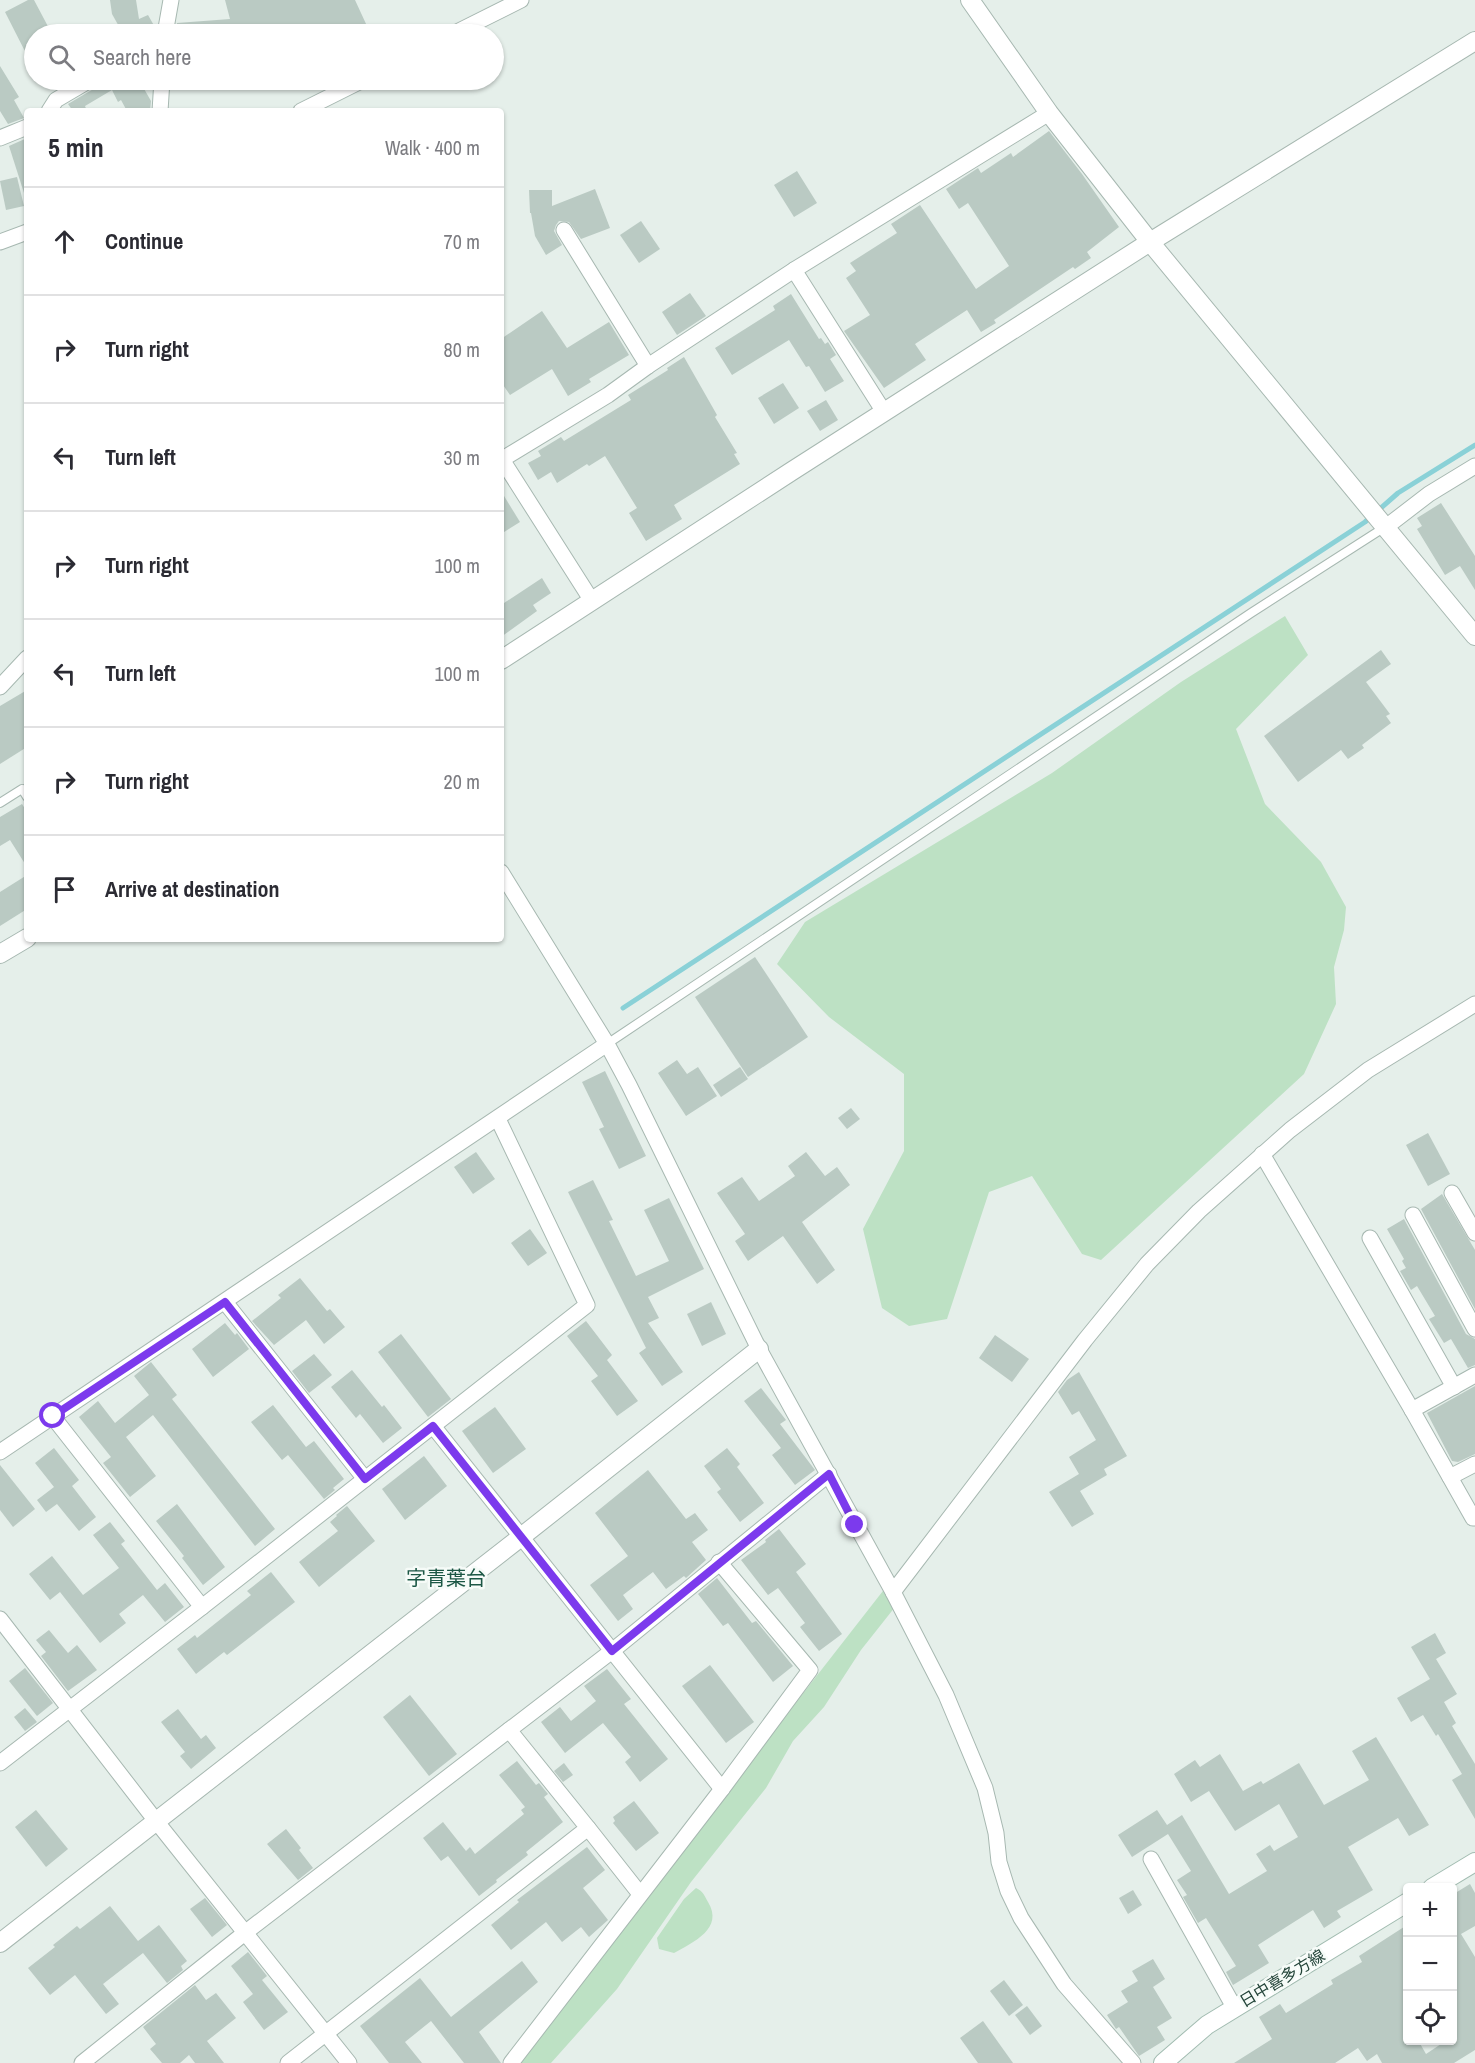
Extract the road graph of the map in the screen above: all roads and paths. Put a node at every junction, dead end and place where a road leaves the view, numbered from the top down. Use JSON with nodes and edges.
{"nodes":[{"id":1,"x":171,"y":0,"type":"edge"},
{"id":2,"x":521,"y":0,"type":"edge"},
{"id":3,"x":970,"y":0,"type":"edge"},
{"id":4,"x":167,"y":24,"type":"edge"},
{"id":5,"x":473,"y":24,"type":"edge"},
{"id":6,"x":1475,"y":41,"type":"edge"},
{"id":7,"x":73,"y":90,"type":"edge"},
{"id":8,"x":161,"y":90,"type":"edge"},
{"id":9,"x":343,"y":90,"type":"edge"},
{"id":10,"x":51,"y":108,"type":"edge"},
{"id":11,"x":160,"y":108,"type":"edge"},
{"id":12,"x":307,"y":108,"type":"edge"},
{"id":13,"x":1049,"y":112,"type":"junction"},
{"id":14,"x":24,"y":128,"type":"edge"},
{"id":15,"x":0,"y":138,"type":"edge"},
{"id":16,"x":564,"y":230,"type":"dead end"},
{"id":17,"x":24,"y":233,"type":"edge"},
{"id":18,"x":1150,"y":242,"type":"junction"},
{"id":19,"x":0,"y":243,"type":"edge"},
{"id":20,"x":794,"y":270,"type":"junction"},
{"id":21,"x":648,"y":366,"type":"junction"},
{"id":22,"x":884,"y":412,"type":"junction"},
{"id":23,"x":504,"y":457,"type":"edge"},
{"id":24,"x":504,"y":464,"type":"edge"},
{"id":25,"x":1475,"y":466,"type":"edge"},
{"id":26,"x":1386,"y":527,"type":"junction"},
{"id":27,"x":592,"y":601,"type":"junction"},
{"id":28,"x":1475,"y":636,"type":"edge"},
{"id":29,"x":504,"y":658,"type":"edge"},
{"id":30,"x":24,"y":661,"type":"edge"},
{"id":31,"x":0,"y":687,"type":"edge"},
{"id":32,"x":24,"y":792,"type":"edge"},
{"id":33,"x":0,"y":802,"type":"edge"},
{"id":34,"x":504,"y":877,"type":"edge"},
{"id":35,"x":24,"y":940,"type":"edge"},
{"id":36,"x":0,"y":954,"type":"edge"},
{"id":37,"x":1475,"y":1004,"type":"edge"},
{"id":38,"x":607,"y":1044,"type":"junction"},
{"id":39,"x":498,"y":1119,"type":"junction"},
{"id":40,"x":1262,"y":1154,"type":"junction"},
{"id":41,"x":1452,"y":1193,"type":"dead end"},
{"id":42,"x":1413,"y":1215,"type":"dead end"},
{"id":43,"x":1475,"y":1233,"type":"edge"},
{"id":44,"x":1370,"y":1238,"type":"dead end"},
{"id":45,"x":225,"y":1302,"type":"junction"},
{"id":46,"x":1475,"y":1329,"type":"edge"},
{"id":47,"x":759,"y":1349,"type":"junction"},
{"id":48,"x":1475,"y":1375,"type":"edge"},
{"id":49,"x":1454,"y":1387,"type":"junction"},
{"id":50,"x":1412,"y":1410,"type":"junction"},
{"id":51,"x":53,"y":1416,"type":"junction"},
{"id":52,"x":433,"y":1426,"type":"junction"},
{"id":53,"x":0,"y":1452,"type":"edge"},
{"id":54,"x":1475,"y":1464,"type":"edge"},
{"id":55,"x":829,"y":1474,"type":"junction"},
{"id":56,"x":1450,"y":1477,"type":"junction"},
{"id":57,"x":365,"y":1479,"type":"junction"},
{"id":58,"x":1475,"y":1518,"type":"edge"},
{"id":59,"x":521,"y":1537,"type":"junction"},
{"id":60,"x":719,"y":1562,"type":"junction"},
{"id":61,"x":893,"y":1592,"type":"junction"},
{"id":62,"x":202,"y":1607,"type":"junction"},
{"id":63,"x":0,"y":1619,"type":"edge"},
{"id":64,"x":612,"y":1651,"type":"junction"},
{"id":65,"x":71,"y":1708,"type":"junction"},
{"id":66,"x":509,"y":1730,"type":"junction"},
{"id":67,"x":0,"y":1763,"type":"edge"},
{"id":68,"x":722,"y":1789,"type":"junction"},
{"id":69,"x":156,"y":1821,"type":"junction"},
{"id":70,"x":588,"y":1828,"type":"junction"},
{"id":71,"x":1151,"y":1859,"type":"dead end"},
{"id":72,"x":1475,"y":1862,"type":"edge"},
{"id":73,"x":1439,"y":1883,"type":"edge"},
{"id":74,"x":640,"y":1894,"type":"junction"},
{"id":75,"x":1403,"y":1904,"type":"edge"},
{"id":76,"x":246,"y":1932,"type":"junction"},
{"id":77,"x":0,"y":1943,"type":"edge"},
{"id":78,"x":1234,"y":2007,"type":"junction"},
{"id":79,"x":325,"y":2034,"type":"junction"},
{"id":80,"x":82,"y":2063,"type":"edge"},
{"id":81,"x":288,"y":2063,"type":"edge"},
{"id":82,"x":349,"y":2063,"type":"edge"},
{"id":83,"x":511,"y":2063,"type":"edge"},
{"id":84,"x":1133,"y":2063,"type":"edge"},
{"id":85,"x":1163,"y":2063,"type":"edge"}],
"edges":[{"from":1,"to":4,"type":"street"},
{"from":2,"to":5,"type":"street"},
{"from":3,"to":13,"type":"street"},
{"from":6,"to":18,"type":"street"},
{"from":7,"to":10,"type":"street"},
{"from":8,"to":11,"type":"street"},
{"from":9,"to":12,"type":"street"},
{"from":13,"to":18,"type":"street"},
{"from":13,"to":20,"type":"street"},
{"from":14,"to":15,"type":"street"},
{"from":16,"to":21,"type":"street"},
{"from":17,"to":19,"type":"street"},
{"from":18,"to":22,"type":"street"},
{"from":18,"to":26,"type":"street"},
{"from":20,"to":21,"type":"street"},
{"from":20,"to":22,"type":"street"},
{"from":21,"to":23,"type":"street"},
{"from":22,"to":27,"type":"street"},
{"from":24,"to":27,"type":"street"},
{"from":25,"to":26,"type":"street"},
{"from":26,"to":28,"type":"street"},
{"from":26,"to":38,"type":"lane"},
{"from":27,"to":29,"type":"street"},
{"from":30,"to":31,"type":"street"},
{"from":32,"to":33,"type":"lane"},
{"from":34,"to":38,"type":"street"},
{"from":35,"to":36,"type":"street"},
{"from":37,"to":40,"type":"street"},
{"from":38,"to":39,"type":"street"},
{"from":38,"to":47,"type":"street"},
{"from":39,"to":45,"type":"street"},
{"from":39,"to":52,"type":"street"},
{"from":40,"to":50,"type":"street"},
{"from":40,"to":61,"type":"street"},
{"from":41,"to":43,"type":"street"},
{"from":42,"to":46,"type":"street"},
{"from":44,"to":49,"type":"street"},
{"from":45,"to":51,"type":"street"},
{"from":45,"to":57,"type":"street"},
{"from":47,"to":55,"type":"street"},
{"from":47,"to":59,"type":"street"},
{"from":48,"to":49,"type":"street"},
{"from":49,"to":50,"type":"street"},
{"from":50,"to":56,"type":"street"},
{"from":51,"to":53,"type":"street"},
{"from":51,"to":62,"type":"street"},
{"from":52,"to":57,"type":"street"},
{"from":52,"to":59,"type":"street"},
{"from":54,"to":56,"type":"street"},
{"from":55,"to":60,"type":"street"},
{"from":55,"to":61,"type":"street"},
{"from":56,"to":58,"type":"street"},
{"from":57,"to":62,"type":"street"},
{"from":59,"to":64,"type":"street"},
{"from":59,"to":69,"type":"street"},
{"from":60,"to":64,"type":"street"},
{"from":60,"to":68,"type":"street"},
{"from":61,"to":84,"type":"street"},
{"from":62,"to":65,"type":"street"},
{"from":63,"to":65,"type":"street"},
{"from":64,"to":66,"type":"street"},
{"from":64,"to":68,"type":"street"},
{"from":65,"to":67,"type":"street"},
{"from":65,"to":69,"type":"street"},
{"from":66,"to":70,"type":"street"},
{"from":66,"to":76,"type":"street"},
{"from":68,"to":74,"type":"street"},
{"from":69,"to":76,"type":"street"},
{"from":69,"to":77,"type":"street"},
{"from":70,"to":74,"type":"street"},
{"from":70,"to":79,"type":"street"},
{"from":71,"to":78,"type":"street"},
{"from":72,"to":73,"type":"street"},
{"from":74,"to":83,"type":"street"},
{"from":75,"to":78,"type":"street","name":"日中喜多方線"},
{"from":76,"to":79,"type":"street"},
{"from":76,"to":80,"type":"street"},
{"from":78,"to":85,"type":"street","name":"日中喜多方線"},
{"from":79,"to":81,"type":"street"},
{"from":79,"to":82,"type":"street"}]}
